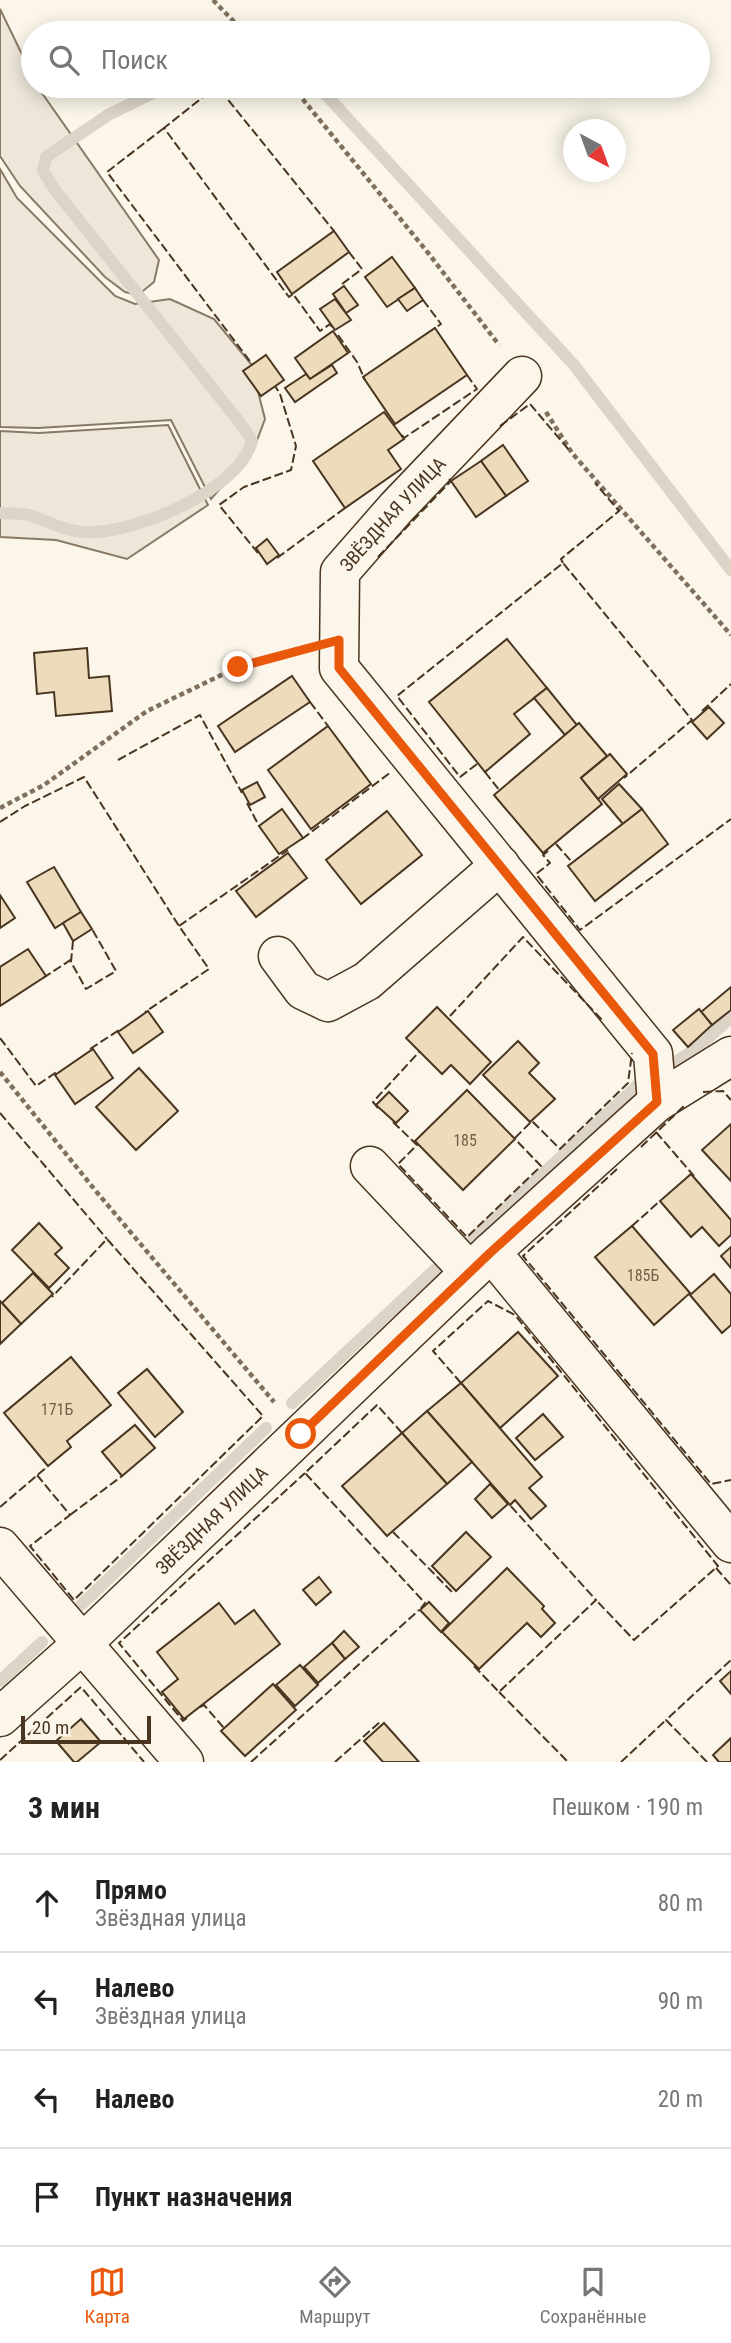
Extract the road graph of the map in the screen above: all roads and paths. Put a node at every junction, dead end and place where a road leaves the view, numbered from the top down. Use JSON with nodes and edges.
{"nodes":[{"id":1,"x":214,"y":0,"type":"edge"},
{"id":2,"x":234,"y":21,"type":"edge"},
{"id":3,"x":302,"y":98,"type":"edge"},
{"id":4,"x":522,"y":376,"type":"junction"},
{"id":5,"x":731,"y":635,"type":"edge"},
{"id":6,"x":339,"y":640,"type":"junction"},
{"id":7,"x":0,"y":808,"type":"edge"},
{"id":8,"x":500,"y":865,"type":"junction"},
{"id":9,"x":278,"y":956,"type":"dead end"},
{"id":10,"x":731,"y":1056,"type":"edge"},
{"id":11,"x":0,"y":1072,"type":"edge"},
{"id":12,"x":657,"y":1102,"type":"junction"},
{"id":13,"x":370,"y":1166,"type":"dead end"},
{"id":14,"x":481,"y":1262,"type":"junction"},
{"id":15,"x":301,"y":1434,"type":"junction"},
{"id":16,"x":726,"y":1527,"type":"edge"},
{"id":17,"x":0,"y":1547,"type":"edge"},
{"id":18,"x":83,"y":1643,"type":"junction"},
{"id":19,"x":0,"y":1717,"type":"edge"},
{"id":20,"x":184,"y":1762,"type":"edge"}],
"edges":[{"from":1,"to":2,"type":"path"},
{"from":3,"to":4,"type":"path"},
{"from":4,"to":5,"type":"path"},
{"from":4,"to":6,"type":"street","name":"ЗВЁЗДНАЯ УЛИЦА"},
{"from":6,"to":7,"type":"path"},
{"from":6,"to":8,"type":"street","name":"ЗВЁЗДНАЯ УЛИЦА"},
{"from":8,"to":9,"type":"street"},
{"from":8,"to":12,"type":"street","name":"ЗВЁЗДНАЯ УЛИЦА"},
{"from":10,"to":12,"type":"street"},
{"from":11,"to":15,"type":"path"},
{"from":12,"to":14,"type":"street","name":"ЗВЁЗДНАЯ УЛИЦА"},
{"from":13,"to":14,"type":"street"},
{"from":14,"to":15,"type":"street","name":"ЗВЁЗДНАЯ УЛИЦА"},
{"from":14,"to":16,"type":"street"},
{"from":15,"to":18,"type":"street","name":"ЗВЁЗДНАЯ УЛИЦА"},
{"from":17,"to":18,"type":"street"},
{"from":18,"to":19,"type":"street","name":"ЗВЁЗДНАЯ УЛИЦА"},
{"from":18,"to":20,"type":"street"}]}
